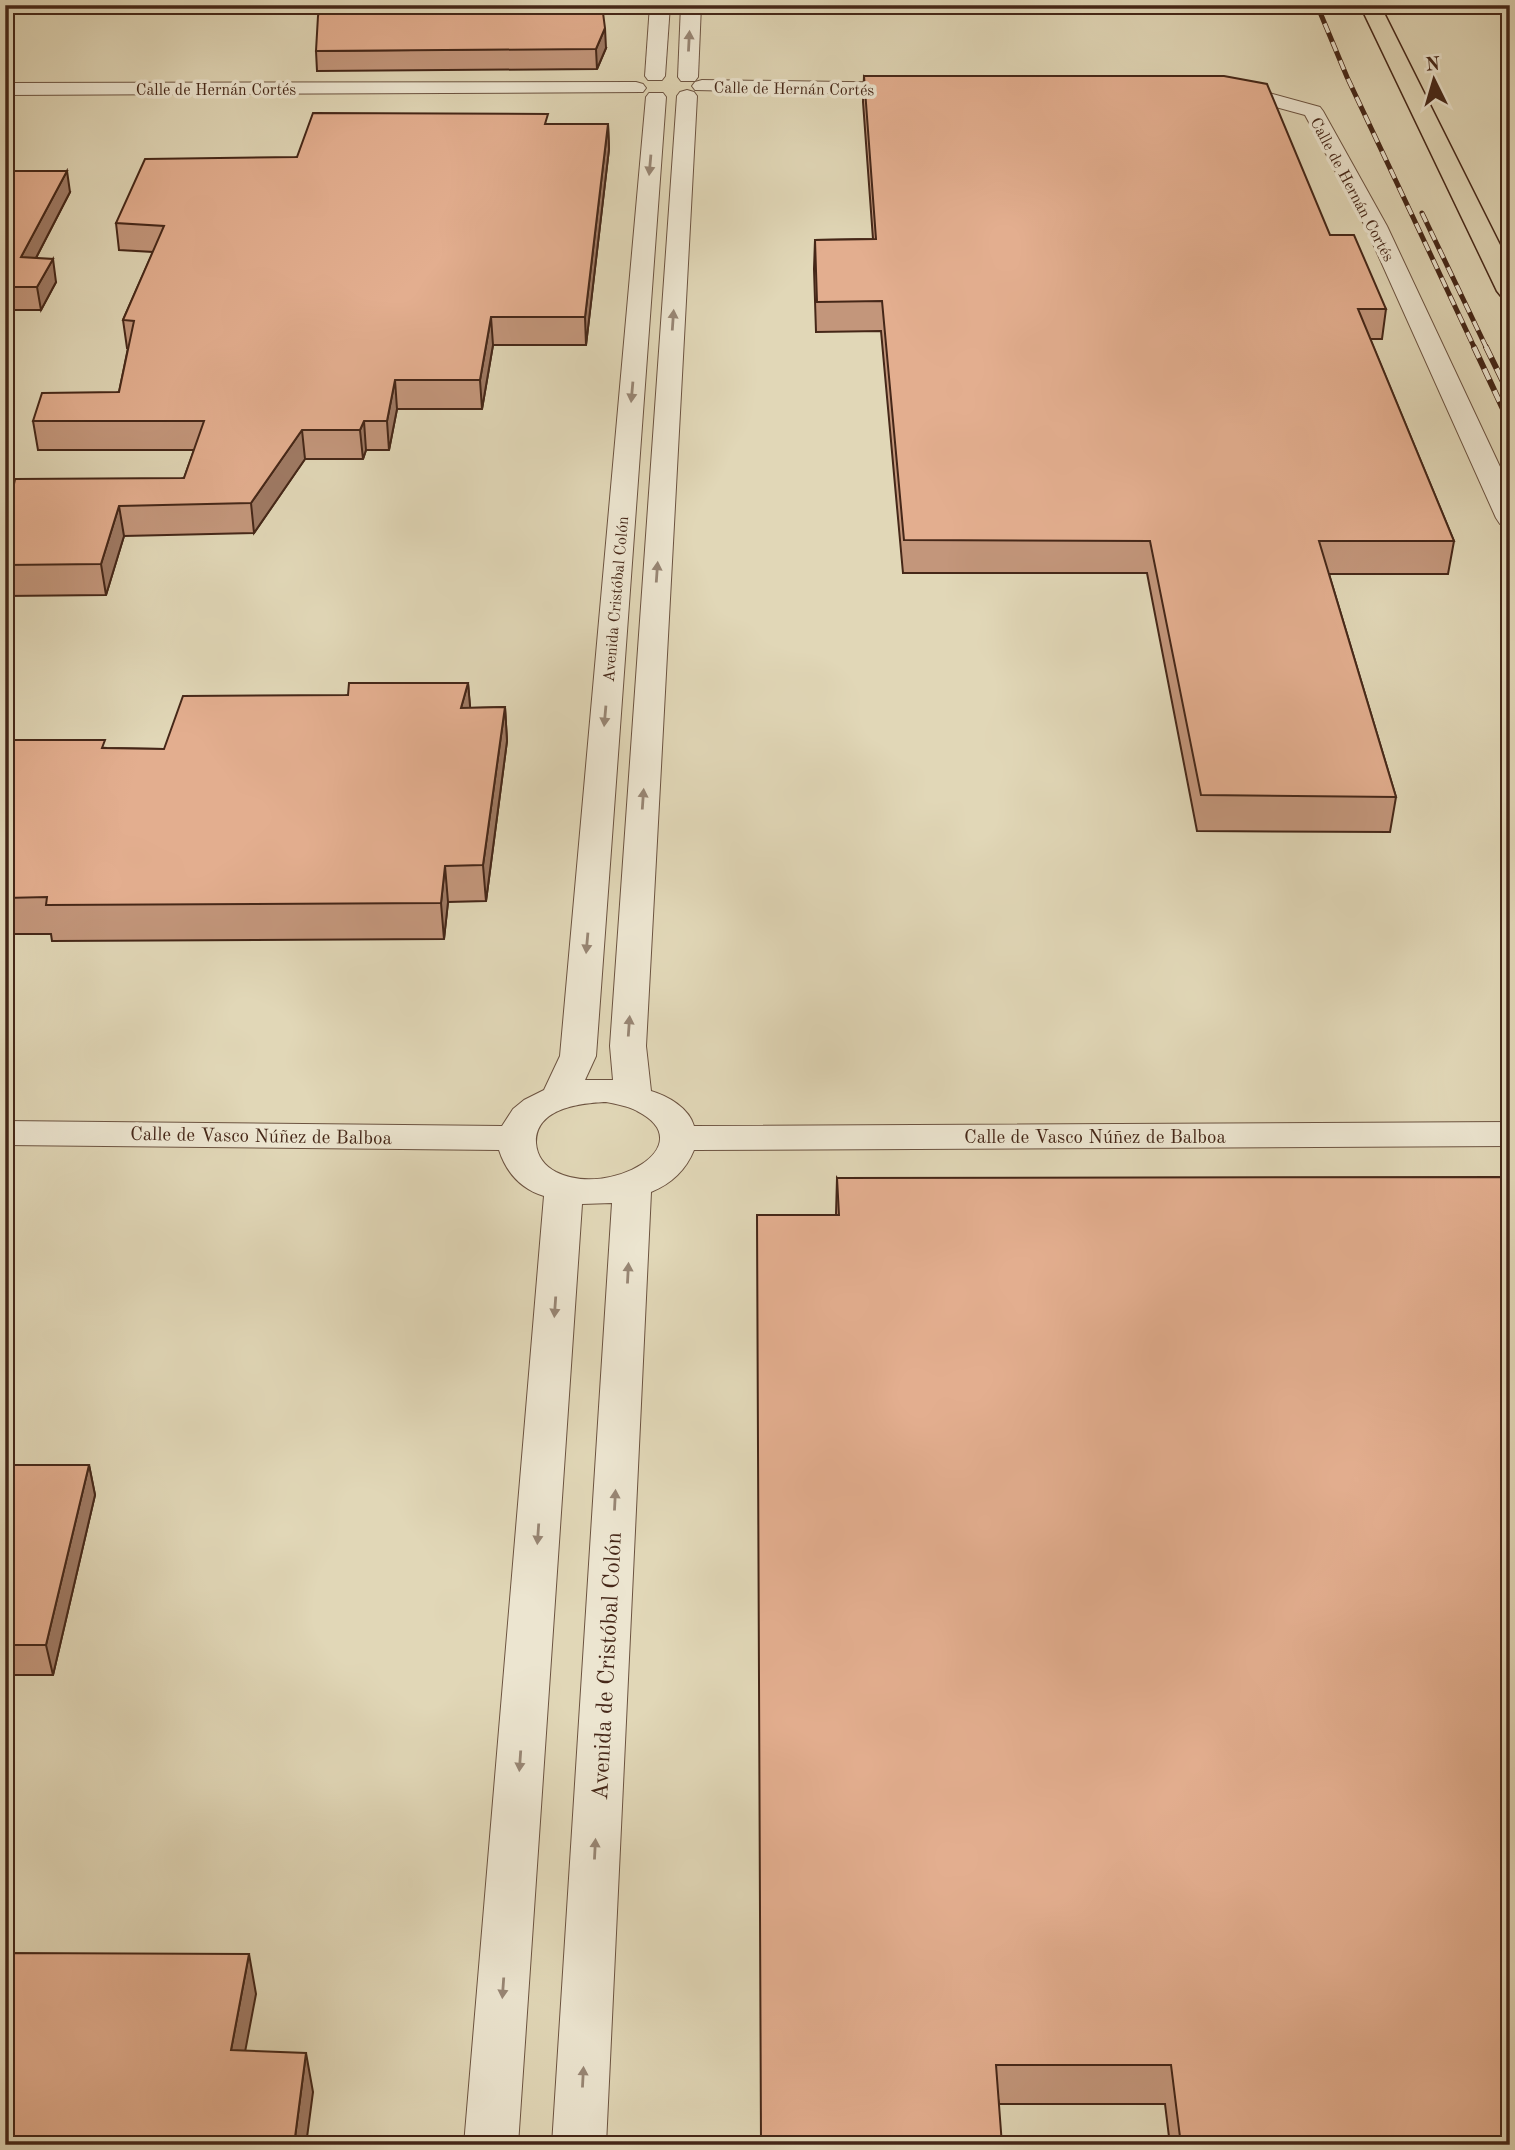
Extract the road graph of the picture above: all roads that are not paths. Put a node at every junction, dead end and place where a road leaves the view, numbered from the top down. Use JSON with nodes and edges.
{"nodes":[{"id":1,"x":660,"y":5,"type":"edge"},
{"id":2,"x":691,"y":5,"type":"edge"},
{"id":3,"x":1370,"y":5,"type":"edge"},
{"id":4,"x":692,"y":86,"type":"junction"},
{"id":5,"x":649,"y":87,"type":"junction"},
{"id":6,"x":5,"y":89,"type":"edge"},
{"id":7,"x":935,"y":90,"type":"edge"},
{"id":8,"x":1196,"y":94,"type":"edge"},
{"id":9,"x":1510,"y":291,"type":"edge"},
{"id":10,"x":1510,"y":518,"type":"edge"},
{"id":11,"x":633,"y":1094,"type":"junction"},
{"id":12,"x":559,"y":1097,"type":"junction"},
{"id":13,"x":5,"y":1133,"type":"edge"},
{"id":14,"x":1510,"y":1134,"type":"edge"},
{"id":15,"x":516,"y":1138,"type":"junction"},
{"id":16,"x":680,"y":1138,"type":"junction"},
{"id":17,"x":632,"y":1188,"type":"junction"},
{"id":18,"x":564,"y":1190,"type":"junction"},
{"id":19,"x":491,"y":2145,"type":"edge"},
{"id":20,"x":579,"y":2145,"type":"edge"}],
"edges":[{"from":1,"to":5,"type":"street","name":"Avenida Cristóbal Colón"},
{"from":4,"to":2,"type":"street","one_way":true},
{"from":3,"to":9,"type":"main road"},
{"from":4,"to":5,"type":"street","name":"Calle de Hernán Cortés"},
{"from":4,"to":7,"type":"street","name":"Calle de Hernán Cortés"},
{"from":11,"to":4,"type":"street","one_way":true},
{"from":5,"to":6,"type":"street","name":"Calle de Hernán Cortés"},
{"from":5,"to":12,"type":"street","name":"Avenida Cristóbal Colón","one_way":true},
{"from":8,"to":10,"type":"street","name":"Calle de Hernán Cortés"},
{"from":11,"to":12,"type":"street"},
{"from":11,"to":16,"type":"street"},
{"from":12,"to":15,"type":"street"},
{"from":13,"to":15,"type":"street","name":"Calle de Vasco Núñez de Balboa"},
{"from":14,"to":16,"type":"street","name":"Calle de Vasco Núñez de Balboa"},
{"from":15,"to":18,"type":"street"},
{"from":16,"to":17,"type":"street"},
{"from":17,"to":18,"type":"street"},
{"from":20,"to":17,"type":"street","name":"Avenida de Cristóbal Colón","one_way":true},
{"from":18,"to":19,"type":"street","one_way":true}]}
